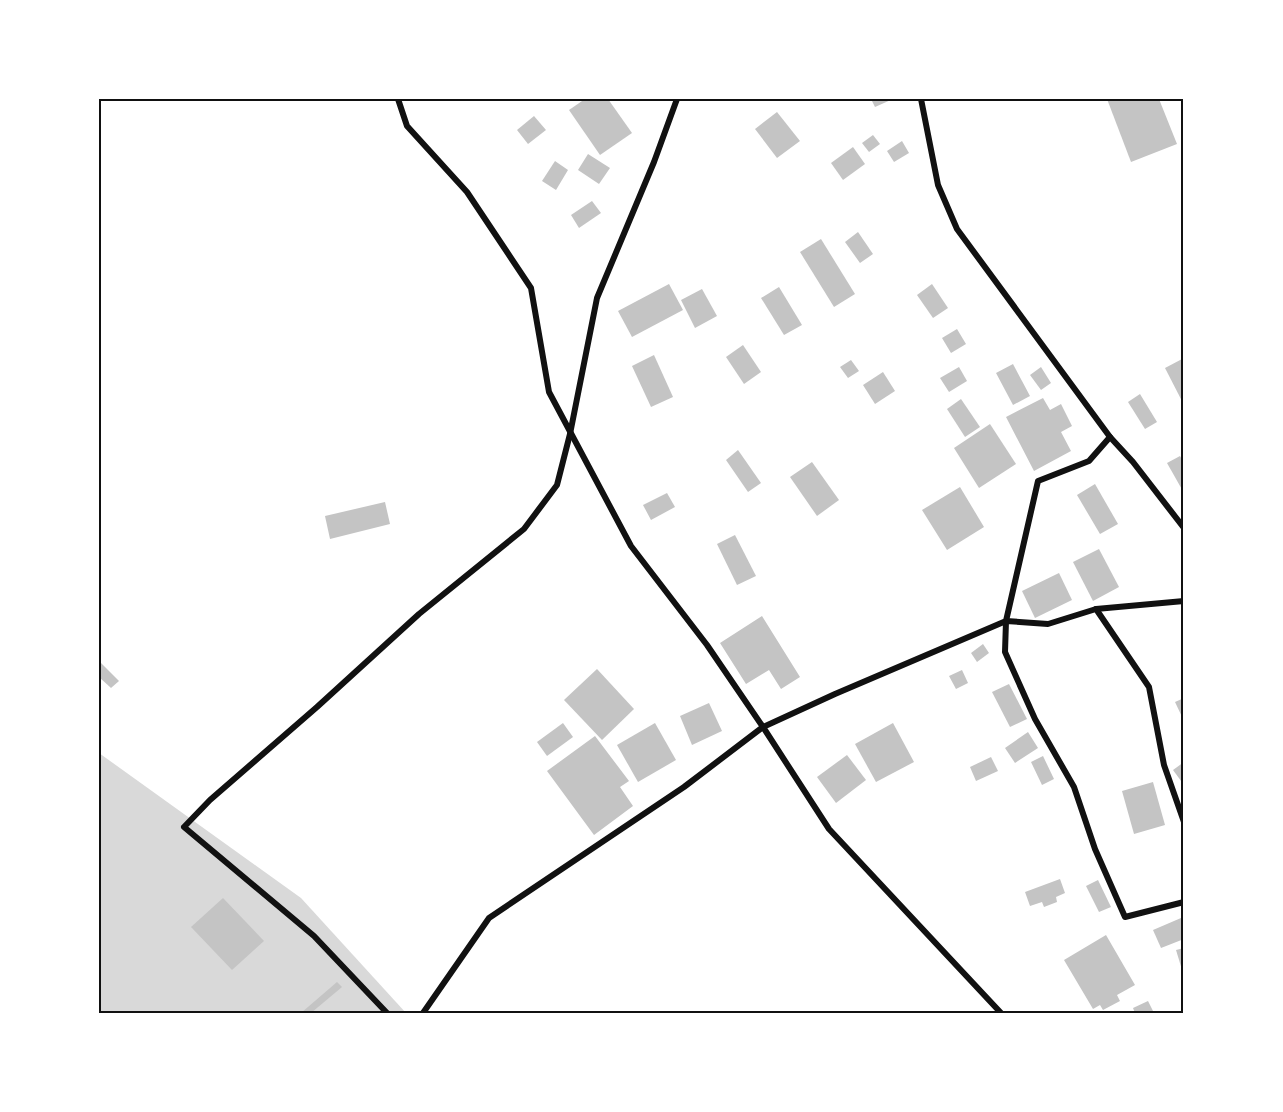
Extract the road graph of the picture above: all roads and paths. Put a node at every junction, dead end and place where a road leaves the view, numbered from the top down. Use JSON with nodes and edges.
{"nodes":[{"id":1,"x":398,"y":99,"type":"edge"},
{"id":2,"x":677,"y":99,"type":"edge"},
{"id":3,"x":921,"y":99,"type":"edge"},
{"id":4,"x":570,"y":434,"type":"junction"},
{"id":5,"x":1110,"y":437,"type":"junction"},
{"id":6,"x":1184,"y":528,"type":"edge"},
{"id":7,"x":1184,"y":601,"type":"edge"},
{"id":8,"x":1096,"y":609,"type":"junction"},
{"id":9,"x":1006,"y":621,"type":"junction"},
{"id":10,"x":763,"y":727,"type":"junction"},
{"id":11,"x":1184,"y":822,"type":"edge"},
{"id":12,"x":1184,"y":902,"type":"edge"},
{"id":13,"x":387,"y":1013,"type":"edge"},
{"id":14,"x":423,"y":1013,"type":"edge"},
{"id":15,"x":1001,"y":1013,"type":"edge"}],
"edges":[{"from":1,"to":4,"type":"street"},
{"from":2,"to":4,"type":"street"},
{"from":3,"to":5,"type":"street"},
{"from":4,"to":10,"type":"street"},
{"from":4,"to":13,"type":"street"},
{"from":5,"to":6,"type":"street"},
{"from":5,"to":9,"type":"street"},
{"from":7,"to":8,"type":"street"},
{"from":8,"to":9,"type":"street"},
{"from":8,"to":11,"type":"street"},
{"from":9,"to":10,"type":"street"},
{"from":9,"to":12,"type":"street"},
{"from":10,"to":14,"type":"street"},
{"from":10,"to":15,"type":"street"}]}
